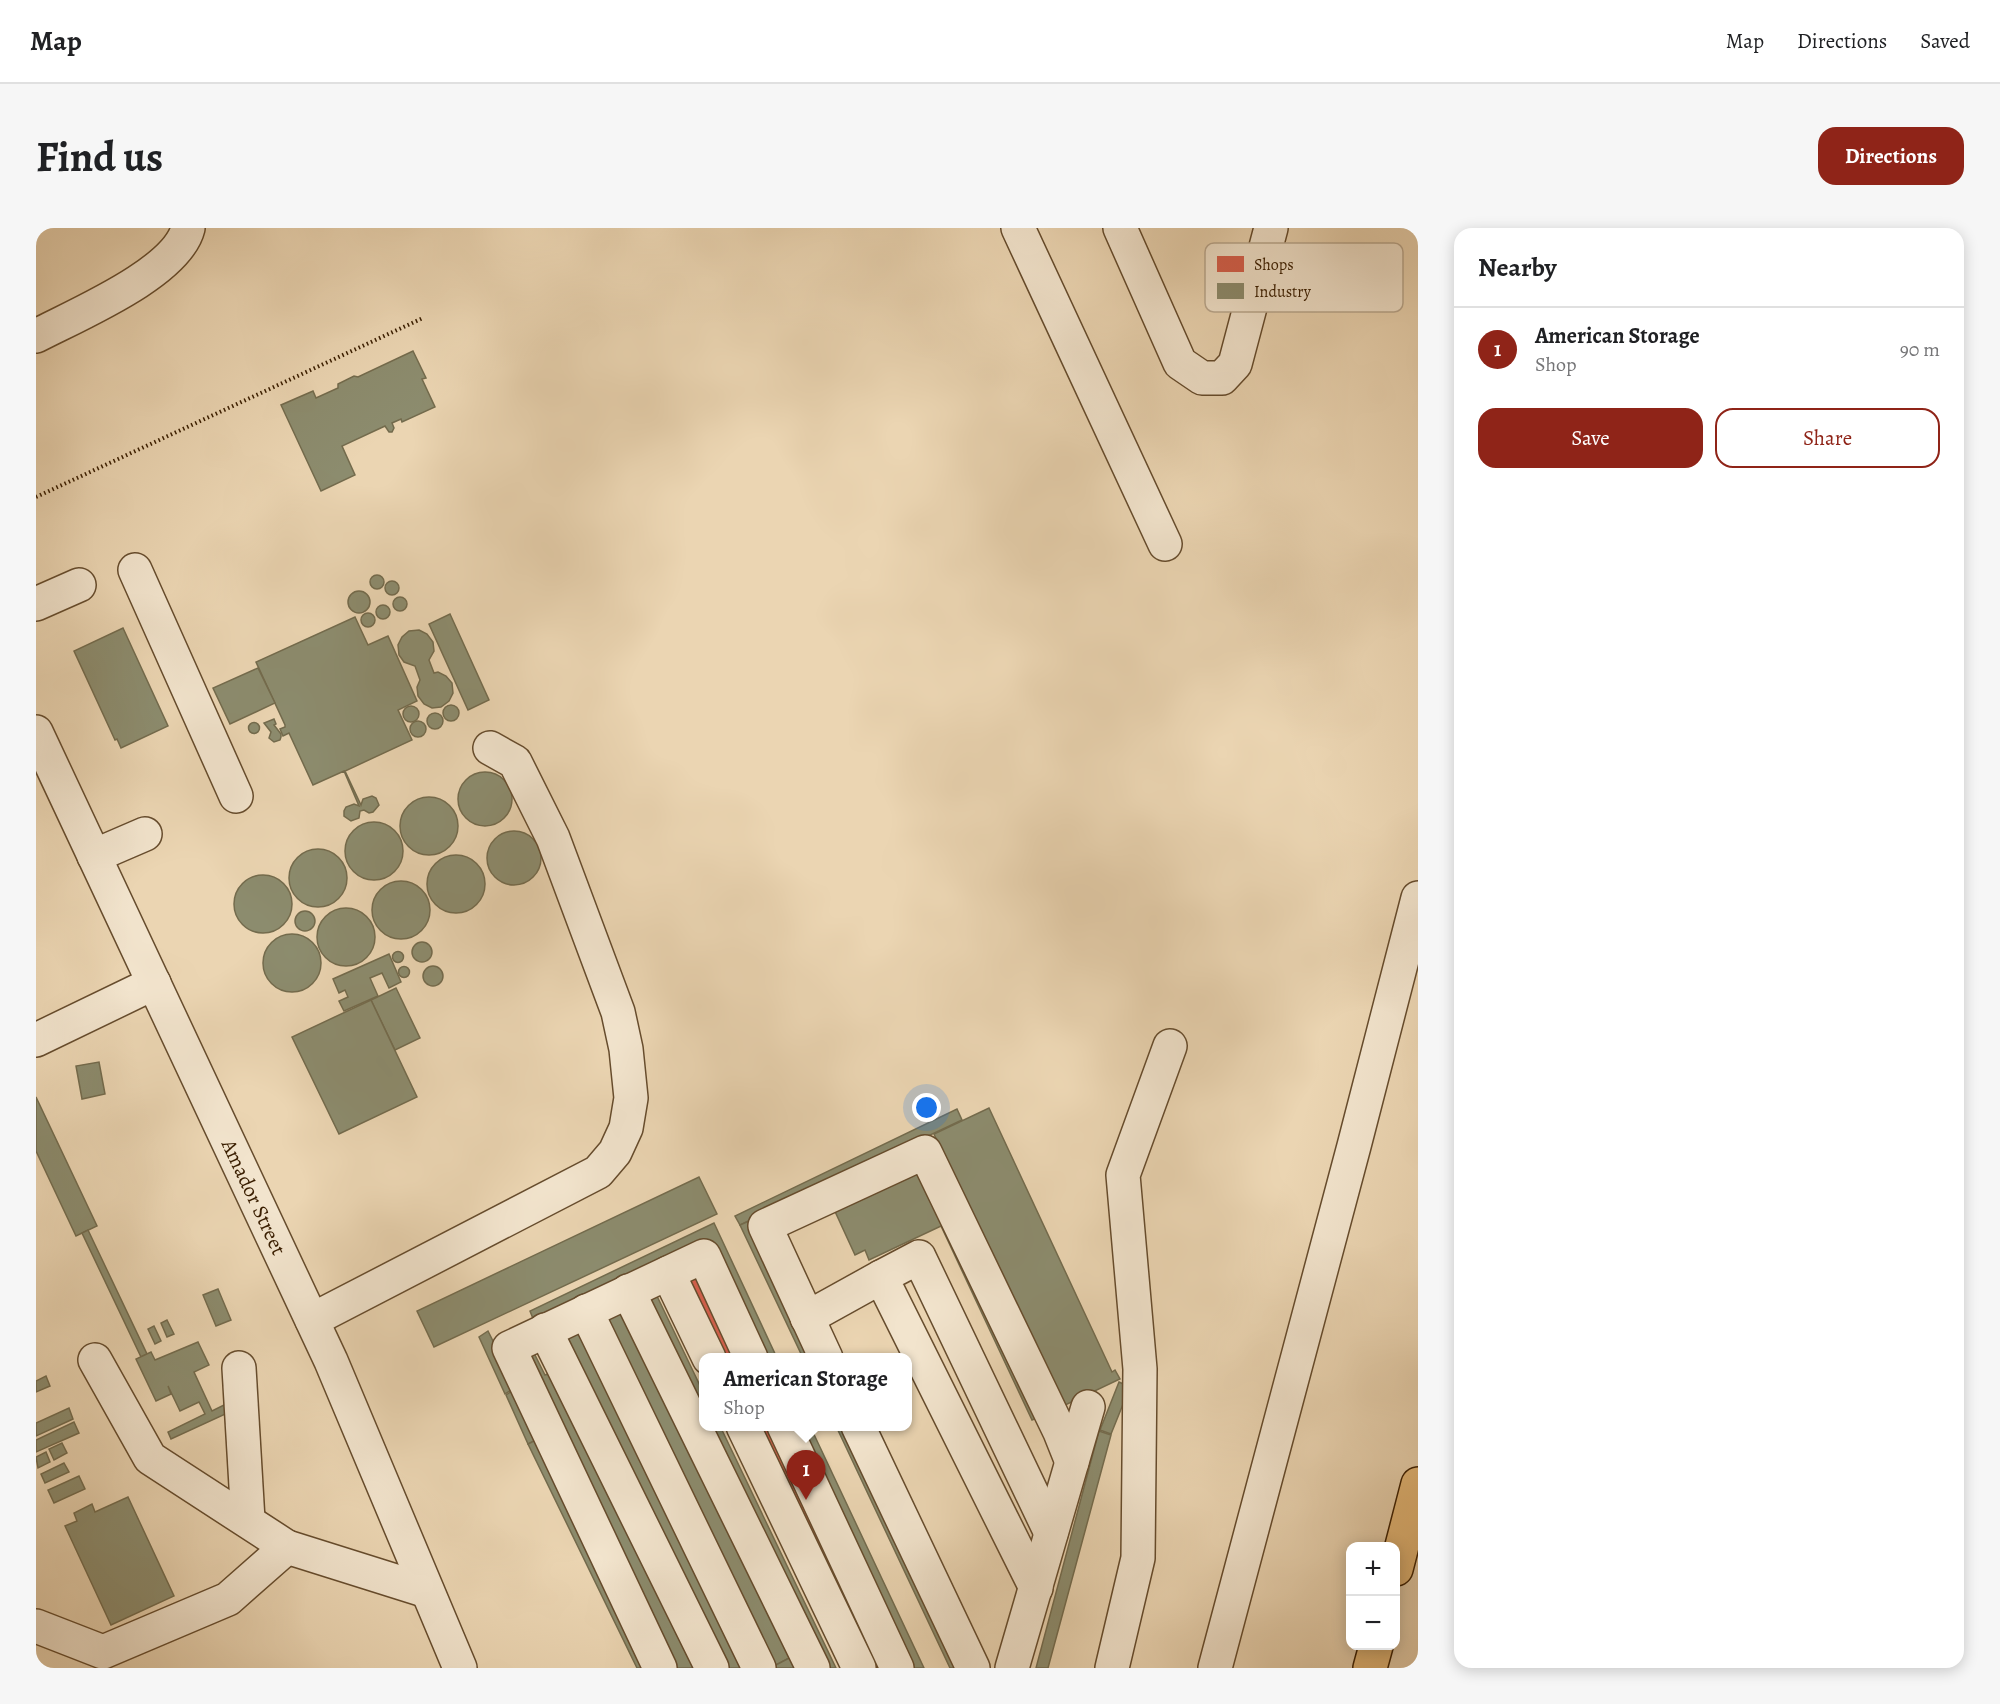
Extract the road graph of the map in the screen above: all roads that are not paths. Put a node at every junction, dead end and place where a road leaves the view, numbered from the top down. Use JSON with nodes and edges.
{"nodes":[{"id":1,"x":188,"y":228,"type":"edge"},
{"id":2,"x":1018,"y":228,"type":"edge"},
{"id":3,"x":1120,"y":228,"type":"edge"},
{"id":4,"x":1271,"y":228,"type":"edge"},
{"id":5,"x":1267,"y":243,"type":"edge"},
{"id":6,"x":1249,"y":312,"type":"edge"},
{"id":7,"x":36,"y":336,"type":"edge"},
{"id":8,"x":1165,"y":544,"type":"dead end"},
{"id":9,"x":135,"y":570,"type":"dead end"},
{"id":10,"x":79,"y":585,"type":"dead end"},
{"id":11,"x":36,"y":604,"type":"edge"},
{"id":12,"x":36,"y":732,"type":"edge"},
{"id":13,"x":490,"y":748,"type":"dead end"},
{"id":14,"x":236,"y":796,"type":"dead end"},
{"id":15,"x":145,"y":834,"type":"dead end"},
{"id":16,"x":94,"y":856,"type":"junction"},
{"id":17,"x":1418,"y":898,"type":"edge"},
{"id":18,"x":154,"y":983,"type":"junction"},
{"id":19,"x":36,"y":1040,"type":"edge"},
{"id":20,"x":1170,"y":1046,"type":"dead end"},
{"id":21,"x":668,"y":1273,"type":"junction"},
{"id":22,"x":881,"y":1278,"type":"junction"},
{"id":23,"x":628,"y":1292,"type":"junction"},
{"id":24,"x":586,"y":1311,"type":"junction"},
{"id":25,"x":807,"y":1318,"type":"junction"},
{"id":26,"x":312,"y":1320,"type":"junction"},
{"id":27,"x":545,"y":1330,"type":"junction"},
{"id":28,"x":707,"y":1353,"type":"edge"},
{"id":29,"x":749,"y":1353,"type":"edge"},
{"id":30,"x":824,"y":1353,"type":"edge"},
{"id":31,"x":94,"y":1360,"type":"dead end"},
{"id":32,"x":239,"y":1368,"type":"dead end"},
{"id":33,"x":1088,"y":1407,"type":"dead end"},
{"id":34,"x":745,"y":1431,"type":"edge"},
{"id":35,"x":786,"y":1431,"type":"edge"},
{"id":36,"x":860,"y":1431,"type":"edge"},
{"id":37,"x":1072,"y":1462,"type":"junction"},
{"id":38,"x":1418,"y":1484,"type":"edge"},
{"id":39,"x":248,"y":1521,"type":"junction"},
{"id":40,"x":1051,"y":1533,"type":"junction"},
{"id":41,"x":287,"y":1547,"type":"junction"},
{"id":42,"x":1400,"y":1551,"type":"edge"},
{"id":43,"x":1036,"y":1588,"type":"junction"},
{"id":44,"x":426,"y":1591,"type":"junction"},
{"id":45,"x":36,"y":1626,"type":"edge"},
{"id":46,"x":1375,"y":1650,"type":"edge"},
{"id":47,"x":459,"y":1668,"type":"edge"},
{"id":48,"x":660,"y":1668,"type":"edge"},
{"id":49,"x":712,"y":1668,"type":"edge"},
{"id":50,"x":759,"y":1668,"type":"edge"},
{"id":51,"x":813,"y":1668,"type":"edge"},
{"id":52,"x":859,"y":1668,"type":"edge"},
{"id":53,"x":897,"y":1668,"type":"edge"},
{"id":54,"x":973,"y":1668,"type":"edge"},
{"id":55,"x":1012,"y":1668,"type":"edge"},
{"id":56,"x":1112,"y":1668,"type":"edge"},
{"id":57,"x":1215,"y":1668,"type":"edge"},
{"id":58,"x":1370,"y":1668,"type":"edge"}],
"edges":[{"from":1,"to":7,"type":"street"},
{"from":2,"to":8,"type":"street"},
{"from":3,"to":6,"type":"street"},
{"from":4,"to":5,"type":"street"},
{"from":9,"to":14,"type":"street"},
{"from":10,"to":11,"type":"street"},
{"from":12,"to":16,"type":"street","name":"Amador Street"},
{"from":13,"to":26,"type":"street"},
{"from":15,"to":16,"type":"street"},
{"from":16,"to":18,"type":"street","name":"Amador Street"},
{"from":17,"to":57,"type":"street"},
{"from":18,"to":19,"type":"street"},
{"from":18,"to":26,"type":"street","name":"Amador Street"},
{"from":20,"to":56,"type":"street"},
{"from":21,"to":23,"type":"street"},
{"from":21,"to":28,"type":"street"},
{"from":21,"to":29,"type":"street"},
{"from":22,"to":25,"type":"street"},
{"from":22,"to":40,"type":"street"},
{"from":22,"to":43,"type":"street"},
{"from":23,"to":24,"type":"street"},
{"from":23,"to":51,"type":"street"},
{"from":24,"to":27,"type":"street"},
{"from":24,"to":50,"type":"street"},
{"from":25,"to":30,"type":"street"},
{"from":25,"to":37,"type":"street"},
{"from":26,"to":44,"type":"street","name":"Amador Street"},
{"from":27,"to":48,"type":"street"},
{"from":27,"to":49,"type":"street"},
{"from":31,"to":39,"type":"street"},
{"from":32,"to":39,"type":"street"},
{"from":33,"to":37,"type":"street"},
{"from":34,"to":52,"type":"street"},
{"from":35,"to":53,"type":"street"},
{"from":36,"to":54,"type":"street"},
{"from":37,"to":40,"type":"street"},
{"from":38,"to":42,"type":"main road"},
{"from":39,"to":41,"type":"street"},
{"from":40,"to":43,"type":"street"},
{"from":41,"to":44,"type":"street"},
{"from":41,"to":45,"type":"street"},
{"from":43,"to":55,"type":"street"},
{"from":44,"to":47,"type":"street","name":"Amador Street"},
{"from":46,"to":58,"type":"main road"}]}
